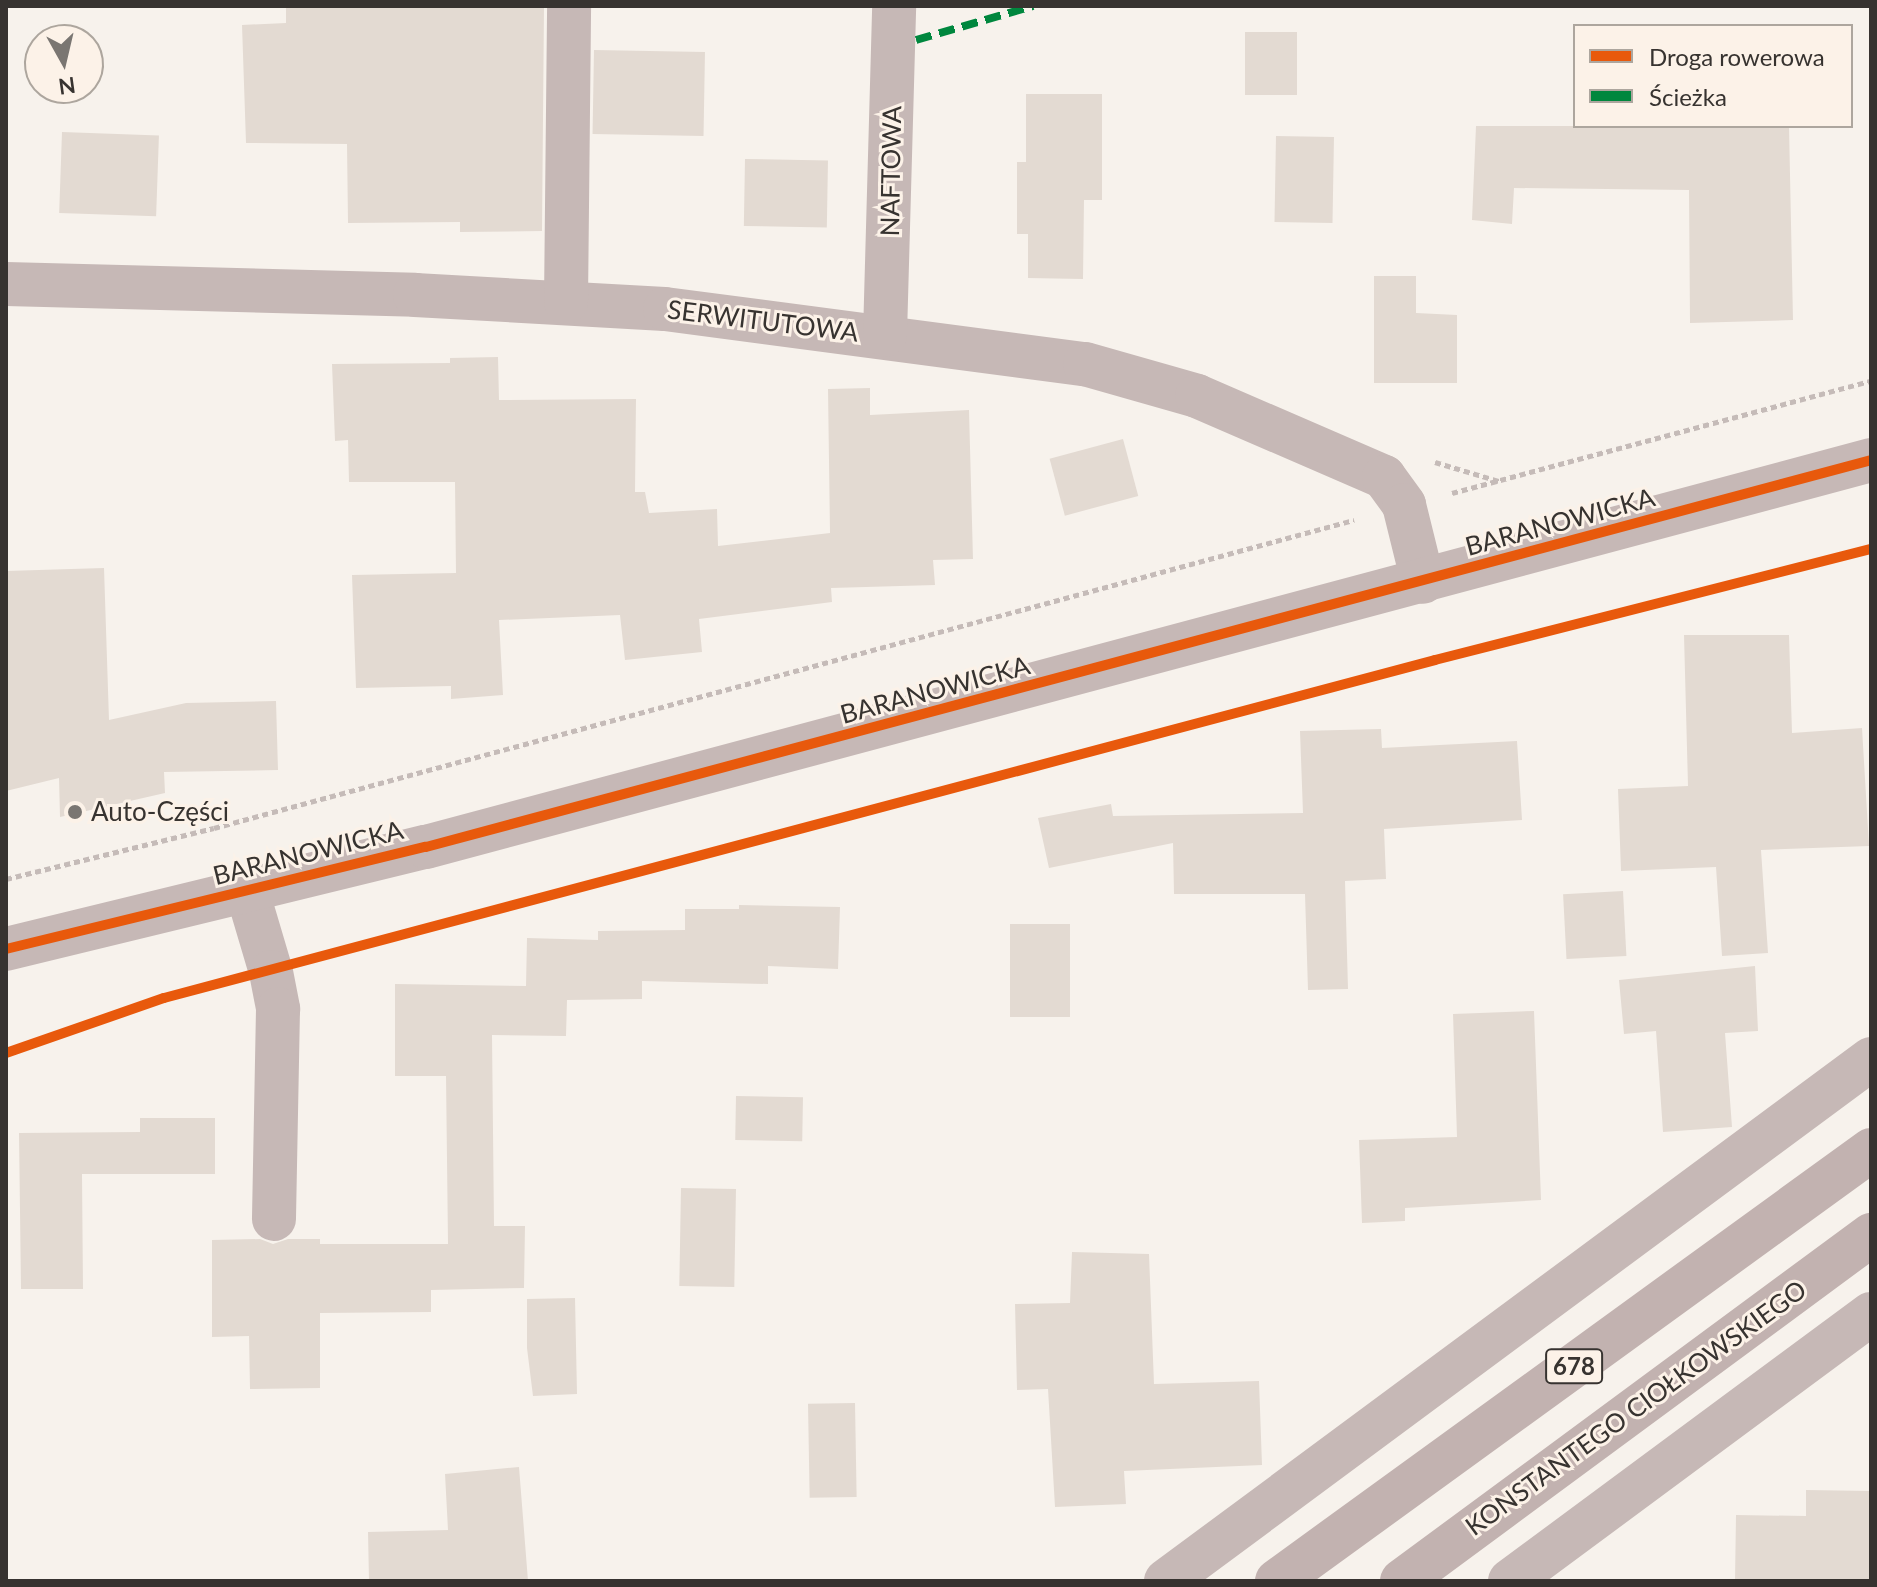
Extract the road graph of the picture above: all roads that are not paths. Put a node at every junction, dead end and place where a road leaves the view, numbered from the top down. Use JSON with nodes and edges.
{"nodes":[{"id":1,"x":569,"y":6,"type":"edge"},
{"id":2,"x":894,"y":6,"type":"edge"},
{"id":3,"x":6,"y":284,"type":"edge"},
{"id":4,"x":566,"y":302,"type":"junction"},
{"id":5,"x":885,"y":335,"type":"junction"},
{"id":6,"x":1871,"y":460,"type":"edge"},
{"id":7,"x":1423,"y":582,"type":"junction"},
{"id":8,"x":247,"y":891,"type":"junction"},
{"id":9,"x":6,"y":949,"type":"edge"},
{"id":10,"x":1871,"y":1059,"type":"edge"},
{"id":11,"x":1871,"y":1150,"type":"edge"},
{"id":12,"x":274,"y":1219,"type":"dead end"},
{"id":13,"x":1871,"y":1235,"type":"edge"},
{"id":14,"x":1871,"y":1314,"type":"edge"},
{"id":15,"x":1166,"y":1581,"type":"edge"},
{"id":16,"x":1277,"y":1581,"type":"edge"},
{"id":17,"x":1402,"y":1581,"type":"edge"},
{"id":18,"x":1510,"y":1581,"type":"edge"}],
"edges":[{"from":1,"to":4,"type":"street"},
{"from":2,"to":5,"type":"street","name":"NAFTOWA"},
{"from":3,"to":4,"type":"street","name":"SERWITUTOWA"},
{"from":4,"to":5,"type":"street","name":"SERWITUTOWA"},
{"from":5,"to":7,"type":"street","name":"SERWITUTOWA"},
{"from":6,"to":7,"type":"street","name":"BARANOWICKA"},
{"from":7,"to":8,"type":"street","name":"BARANOWICKA"},
{"from":8,"to":9,"type":"street","name":"BARANOWICKA"},
{"from":8,"to":12,"type":"street"},
{"from":10,"to":15,"type":"street"},
{"from":11,"to":16,"type":"highway","number":"678"},
{"from":13,"to":17,"type":"highway","name":"KONSTANTEGO CIOŁKOWSKIEGO","number":"678"},
{"from":14,"to":18,"type":"street"}]}
